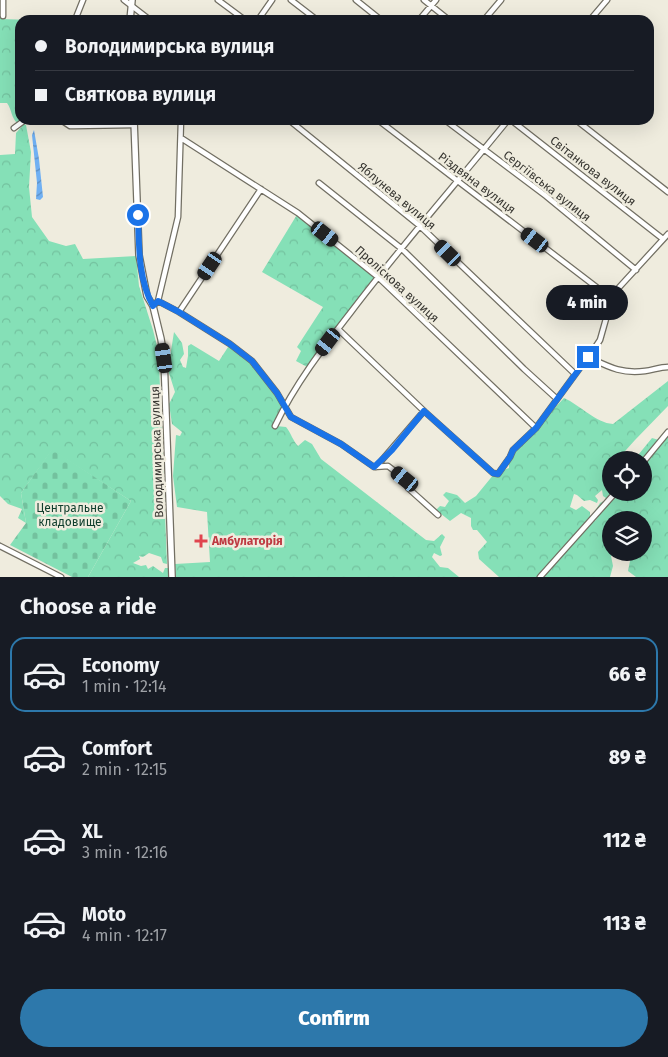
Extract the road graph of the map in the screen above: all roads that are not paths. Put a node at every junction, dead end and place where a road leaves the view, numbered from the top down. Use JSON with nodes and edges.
{"nodes":[{"id":1,"x":3,"y":0,"type":"edge"},
{"id":2,"x":83,"y":0,"type":"edge"},
{"id":3,"x":124,"y":0,"type":"edge"},
{"id":4,"x":218,"y":0,"type":"edge"},
{"id":5,"x":272,"y":0,"type":"edge"},
{"id":6,"x":291,"y":0,"type":"edge"},
{"id":7,"x":356,"y":0,"type":"edge"},
{"id":8,"x":424,"y":0,"type":"edge"},
{"id":9,"x":436,"y":0,"type":"edge"},
{"id":10,"x":501,"y":0,"type":"edge"},
{"id":11,"x":607,"y":0,"type":"edge"},
{"id":12,"x":131,"y":2,"type":"edge"},
{"id":13,"x":431,"y":6,"type":"junction"},
{"id":14,"x":78,"y":15,"type":"edge"},
{"id":15,"x":130,"y":15,"type":"edge"},
{"id":16,"x":145,"y":15,"type":"edge"},
{"id":17,"x":238,"y":15,"type":"edge"},
{"id":18,"x":262,"y":15,"type":"edge"},
{"id":19,"x":310,"y":15,"type":"edge"},
{"id":20,"x":375,"y":15,"type":"edge"},
{"id":21,"x":423,"y":15,"type":"edge"},
{"id":22,"x":443,"y":15,"type":"edge"},
{"id":23,"x":488,"y":15,"type":"edge"},
{"id":24,"x":594,"y":15,"type":"edge"},
{"id":25,"x":3,"y":16,"type":"dead end"},
{"id":26,"x":18,"y":125,"type":"edge"},
{"id":27,"x":72,"y":125,"type":"edge"},
{"id":28,"x":89,"y":125,"type":"edge"},
{"id":29,"x":134,"y":125,"type":"edge"},
{"id":30,"x":181,"y":125,"type":"edge"},
{"id":31,"x":295,"y":125,"type":"edge"},
{"id":32,"x":385,"y":125,"type":"edge"},
{"id":33,"x":452,"y":125,"type":"edge"},
{"id":34,"x":506,"y":125,"type":"edge"},
{"id":35,"x":516,"y":125,"type":"edge"},
{"id":36,"x":582,"y":125,"type":"edge"},
{"id":37,"x":14,"y":128,"type":"dead end"},
{"id":38,"x":181,"y":138,"type":"junction"},
{"id":39,"x":484,"y":150,"type":"junction"},
{"id":40,"x":458,"y":181,"type":"junction"},
{"id":41,"x":319,"y":183,"type":"dead end"},
{"id":42,"x":261,"y":189,"type":"junction"},
{"id":43,"x":668,"y":192,"type":"edge"},
{"id":44,"x":420,"y":226,"type":"junction"},
{"id":45,"x":668,"y":234,"type":"edge"},
{"id":46,"x":663,"y":238,"type":"junction"},
{"id":47,"x":402,"y":248,"type":"junction"},
{"id":48,"x":636,"y":270,"type":"junction"},
{"id":49,"x":378,"y":277,"type":"junction"},
{"id":50,"x":612,"y":300,"type":"junction"},
{"id":51,"x":158,"y":301,"type":"junction"},
{"id":52,"x":153,"y":306,"type":"junction"},
{"id":53,"x":179,"y":312,"type":"junction"},
{"id":54,"x":338,"y":329,"type":"junction"},
{"id":55,"x":588,"y":357,"type":"junction"},
{"id":56,"x":668,"y":367,"type":"edge"},
{"id":57,"x":575,"y":374,"type":"junction"},
{"id":58,"x":557,"y":399,"type":"junction"},
{"id":59,"x":285,"y":406,"type":"junction"},
{"id":60,"x":424,"y":411,"type":"junction"},
{"id":61,"x":275,"y":426,"type":"dead end"},
{"id":62,"x":536,"y":428,"type":"junction"},
{"id":63,"x":668,"y":432,"type":"edge"},
{"id":64,"x":652,"y":451,"type":"edge"},
{"id":65,"x":376,"y":467,"type":"junction"},
{"id":66,"x":608,"y":501,"type":"edge"},
{"id":67,"x":438,"y":515,"type":"dead end"},
{"id":68,"x":0,"y":546,"type":"edge"},
{"id":69,"x":61,"y":577,"type":"edge"},
{"id":70,"x":172,"y":577,"type":"edge"},
{"id":71,"x":540,"y":577,"type":"edge"}],
"edges":[{"from":1,"to":25,"type":"street"},
{"from":2,"to":14,"type":"street"},
{"from":3,"to":12,"type":"street"},
{"from":4,"to":17,"type":"street"},
{"from":5,"to":18,"type":"street"},
{"from":6,"to":19,"type":"street"},
{"from":7,"to":20,"type":"street"},
{"from":8,"to":13,"type":"street"},
{"from":9,"to":13,"type":"street"},
{"from":10,"to":23,"type":"street"},
{"from":11,"to":24,"type":"street"},
{"from":12,"to":15,"type":"main road"},
{"from":12,"to":16,"type":"street"},
{"from":13,"to":21,"type":"street"},
{"from":13,"to":22,"type":"street"},
{"from":26,"to":37,"type":"street"},
{"from":27,"to":28,"type":"street"},
{"from":29,"to":52,"type":"main road","name":"Володимирська вулиця"},
{"from":30,"to":38,"type":"street"},
{"from":31,"to":44,"type":"street","name":"Яблунева вулиця"},
{"from":32,"to":40,"type":"street","name":"Різдвяна вулиця"},
{"from":33,"to":39,"type":"street","name":"Сергіївська вулиця"},
{"from":34,"to":39,"type":"street"},
{"from":35,"to":46,"type":"street","name":"Світанкова вулиця"},
{"from":36,"to":43,"type":"street"},
{"from":38,"to":42,"type":"street","name":"Проліскова вулиця"},
{"from":38,"to":51,"type":"street"},
{"from":39,"to":40,"type":"street"},
{"from":39,"to":48,"type":"street","name":"Сергіївська вулиця"},
{"from":40,"to":44,"type":"street"},
{"from":40,"to":50,"type":"street","name":"Різдвяна вулиця"},
{"from":41,"to":47,"type":"street"},
{"from":42,"to":49,"type":"street","name":"Проліскова вулиця"},
{"from":42,"to":53,"type":"street"},
{"from":44,"to":47,"type":"street"},
{"from":44,"to":57,"type":"street","name":"Яблунева вулиця"},
{"from":45,"to":46,"type":"street"},
{"from":46,"to":48,"type":"street"},
{"from":47,"to":49,"type":"street"},
{"from":47,"to":58,"type":"street"},
{"from":48,"to":50,"type":"street"},
{"from":49,"to":54,"type":"street"},
{"from":49,"to":62,"type":"street","name":"Проліскова вулиця"},
{"from":50,"to":55,"type":"street"},
{"from":51,"to":52,"type":"street"},
{"from":51,"to":53,"type":"street"},
{"from":52,"to":70,"type":"main road","name":"Володимирська вулиця"},
{"from":53,"to":59,"type":"street"},
{"from":54,"to":59,"type":"street"},
{"from":54,"to":60,"type":"street"},
{"from":55,"to":56,"type":"street"},
{"from":55,"to":57,"type":"street"},
{"from":57,"to":58,"type":"street"},
{"from":58,"to":62,"type":"street"},
{"from":59,"to":61,"type":"street"},
{"from":59,"to":65,"type":"street"},
{"from":60,"to":62,"type":"street"},
{"from":60,"to":65,"type":"street"},
{"from":63,"to":64,"type":"street"},
{"from":65,"to":67,"type":"street"},
{"from":66,"to":71,"type":"street"},
{"from":68,"to":69,"type":"street"}]}
